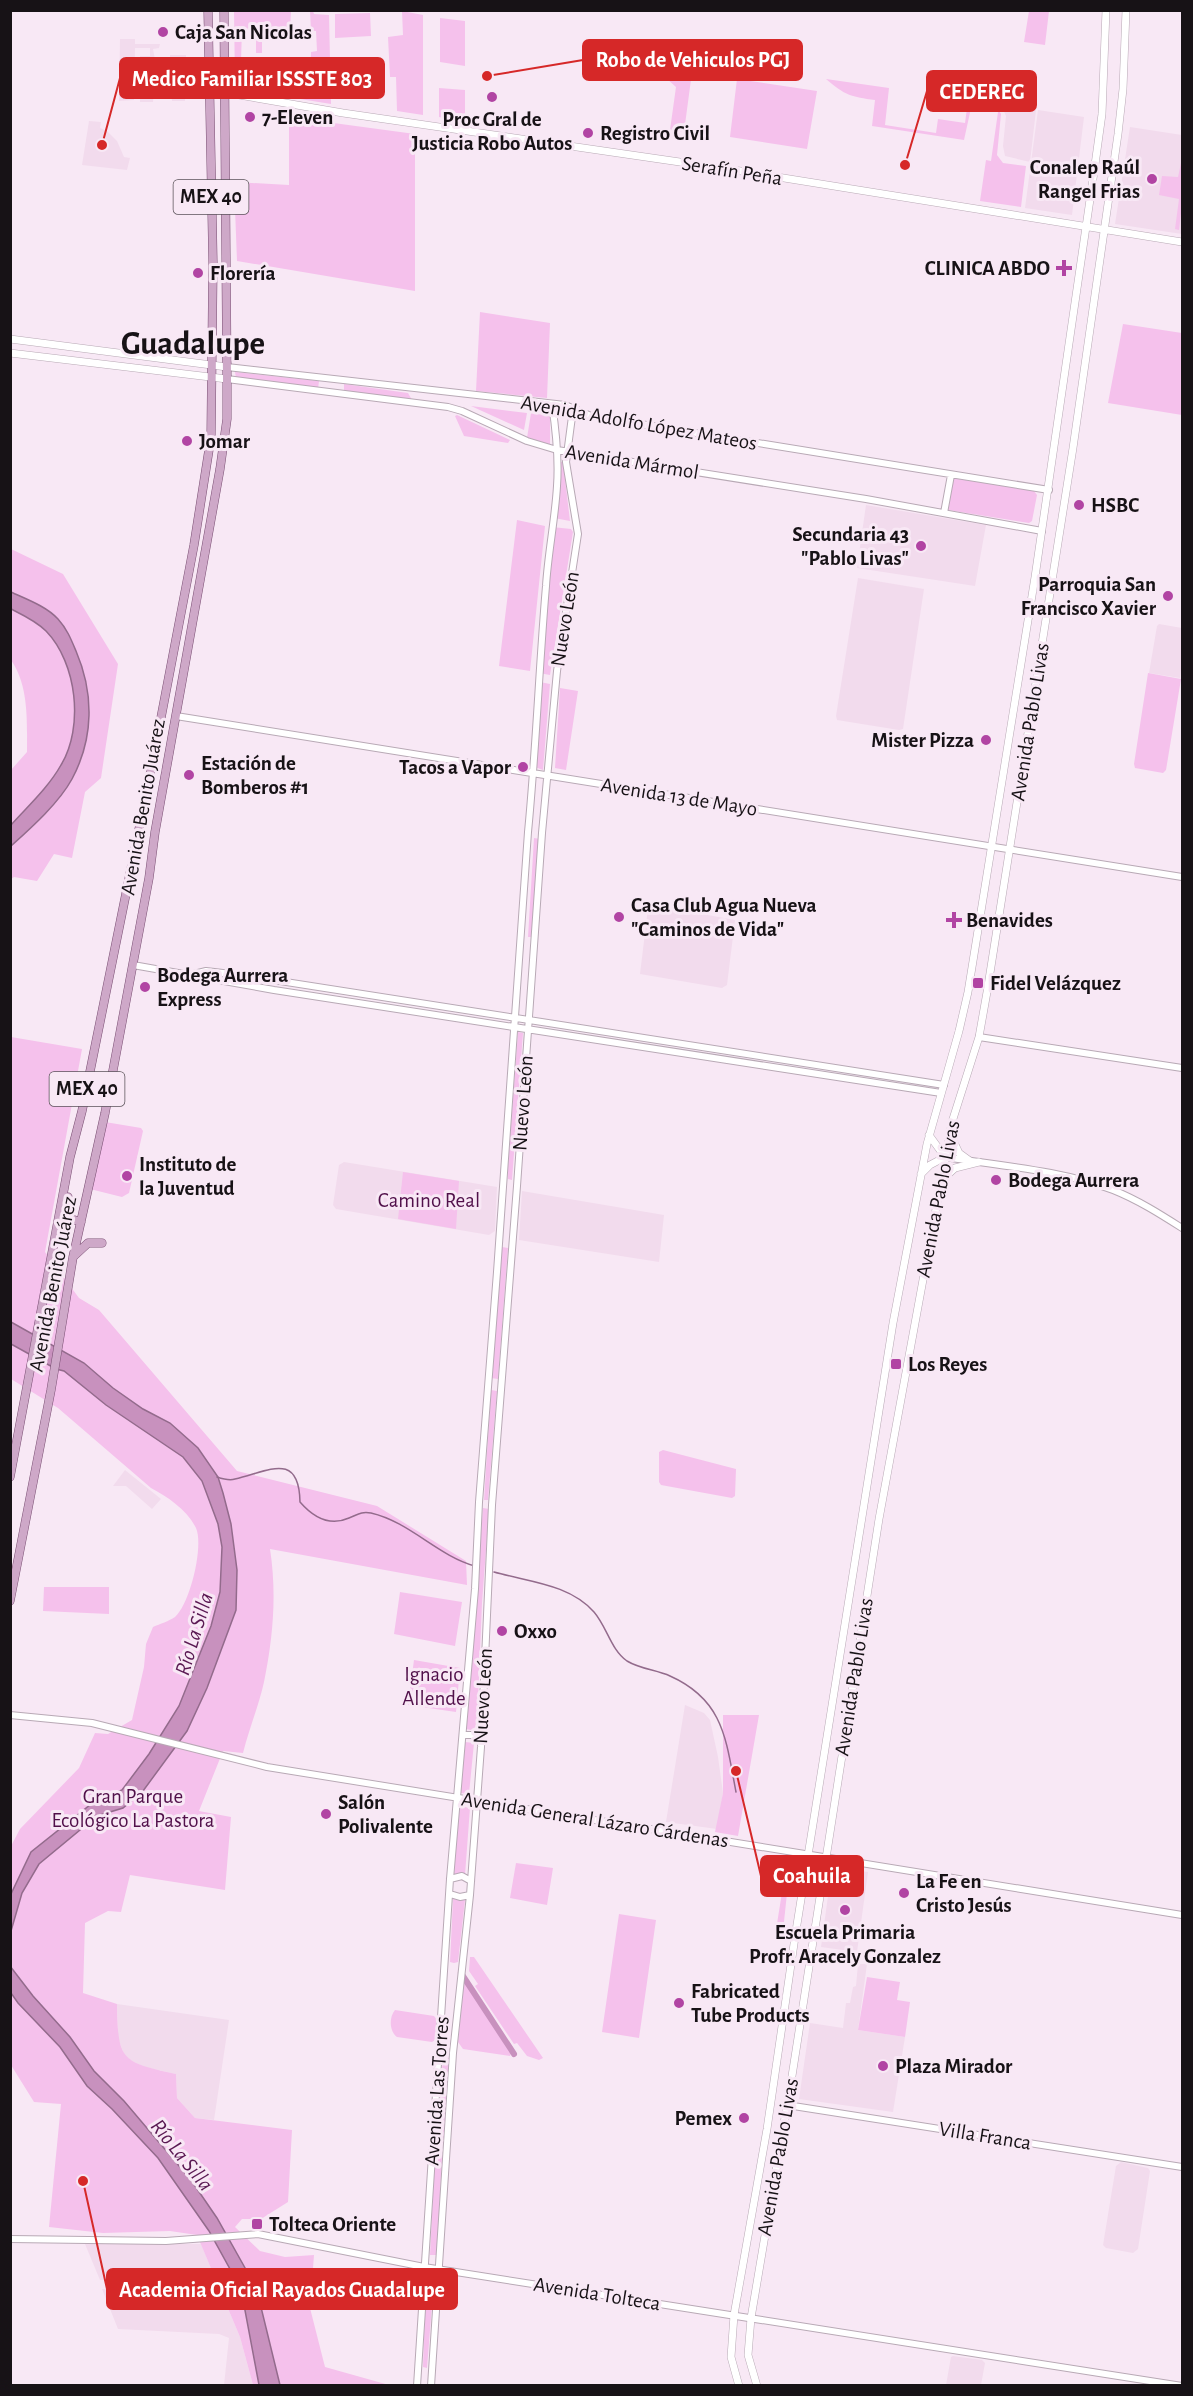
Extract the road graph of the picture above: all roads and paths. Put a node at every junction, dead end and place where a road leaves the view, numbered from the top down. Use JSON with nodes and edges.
{"nodes":[{"id":1,"x":208,"y":10,"type":"edge"},
{"id":2,"x":224,"y":10,"type":"edge"},
{"id":3,"x":1106,"y":10,"type":"edge"},
{"id":4,"x":1126,"y":10,"type":"edge"},
{"id":5,"x":210,"y":90,"type":"junction"},
{"id":6,"x":224,"y":92,"type":"junction"},
{"id":7,"x":1086,"y":227,"type":"junction"},
{"id":8,"x":1104,"y":230,"type":"junction"},
{"id":9,"x":1182,"y":242,"type":"edge"},
{"id":10,"x":10,"y":339,"type":"edge"},
{"id":11,"x":92,"y":349,"type":"junction"},
{"id":12,"x":10,"y":353,"type":"edge"},
{"id":13,"x":90,"y":363,"type":"junction"},
{"id":14,"x":212,"y":365,"type":"junction"},
{"id":15,"x":227,"y":367,"type":"junction"},
{"id":16,"x":212,"y":377,"type":"junction"},
{"id":17,"x":227,"y":379,"type":"junction"},
{"id":18,"x":411,"y":389,"type":"junction"},
{"id":19,"x":213,"y":397,"type":"junction"},
{"id":20,"x":227,"y":399,"type":"junction"},
{"id":21,"x":419,"y":404,"type":"junction"},
{"id":22,"x":552,"y":404,"type":"junction"},
{"id":23,"x":573,"y":409,"type":"junction"},
{"id":24,"x":557,"y":450,"type":"junction"},
{"id":25,"x":567,"y":452,"type":"junction"},
{"id":26,"x":951,"y":475,"type":"junction"},
{"id":27,"x":1049,"y":490,"type":"junction"},
{"id":28,"x":944,"y":513,"type":"junction"},
{"id":29,"x":1042,"y":531,"type":"junction"},
{"id":30,"x":176,"y":716,"type":"junction"},
{"id":31,"x":151,"y":770,"type":"junction"},
{"id":32,"x":166,"y":772,"type":"junction"},
{"id":33,"x":534,"y":774,"type":"junction"},
{"id":34,"x":547,"y":776,"type":"junction"},
{"id":35,"x":992,"y":847,"type":"junction"},
{"id":36,"x":1010,"y":850,"type":"junction"},
{"id":37,"x":1182,"y":877,"type":"edge"},
{"id":38,"x":133,"y":965,"type":"junction"},
{"id":39,"x":193,"y":974,"type":"junction"},
{"id":40,"x":515,"y":1018,"type":"junction"},
{"id":41,"x":529,"y":1020,"type":"junction"},
{"id":42,"x":514,"y":1027,"type":"junction"},
{"id":43,"x":528,"y":1029,"type":"junction"},
{"id":44,"x":979,"y":1037,"type":"junction"},
{"id":45,"x":1182,"y":1068,"type":"edge"},
{"id":46,"x":944,"y":1085,"type":"junction"},
{"id":47,"x":941,"y":1094,"type":"junction"},
{"id":48,"x":950,"y":1133,"type":"junction"},
{"id":49,"x":929,"y":1135,"type":"junction"},
{"id":50,"x":70,"y":1157,"type":"junction"},
{"id":51,"x":945,"y":1157,"type":"junction"},
{"id":52,"x":974,"y":1162,"type":"junction"},
{"id":53,"x":920,"y":1175,"type":"junction"},
{"id":54,"x":940,"y":1182,"type":"junction"},
{"id":55,"x":81,"y":1222,"type":"junction"},
{"id":56,"x":1182,"y":1228,"type":"edge"},
{"id":57,"x":102,"y":1242,"type":"dead end"},
{"id":58,"x":73,"y":1257,"type":"junction"},
{"id":59,"x":10,"y":1477,"type":"edge"},
{"id":60,"x":10,"y":1600,"type":"edge"},
{"id":61,"x":10,"y":1715,"type":"edge"},
{"id":62,"x":464,"y":1735,"type":"junction"},
{"id":63,"x":481,"y":1735,"type":"junction"},
{"id":64,"x":457,"y":1797,"type":"junction"},
{"id":65,"x":476,"y":1800,"type":"junction"},
{"id":66,"x":809,"y":1855,"type":"junction"},
{"id":67,"x":827,"y":1858,"type":"junction"},
{"id":68,"x":450,"y":1879,"type":"junction"},
{"id":69,"x":471,"y":1881,"type":"junction"},
{"id":70,"x":450,"y":1894,"type":"junction"},
{"id":71,"x":470,"y":1895,"type":"junction"},
{"id":72,"x":1182,"y":1915,"type":"edge"},
{"id":73,"x":787,"y":2105,"type":"junction"},
{"id":74,"x":1182,"y":2167,"type":"edge"},
{"id":75,"x":10,"y":2239,"type":"edge"},
{"id":76,"x":424,"y":2267,"type":"junction"},
{"id":77,"x":440,"y":2269,"type":"junction"},
{"id":78,"x":735,"y":2315,"type":"junction"},
{"id":79,"x":751,"y":2318,"type":"junction"},
{"id":80,"x":432,"y":2371,"type":"junction"},
{"id":81,"x":418,"y":2374,"type":"junction"},
{"id":82,"x":417,"y":2385,"type":"edge"},
{"id":83,"x":431,"y":2385,"type":"edge"},
{"id":84,"x":739,"y":2385,"type":"edge"},
{"id":85,"x":757,"y":2385,"type":"edge"},
{"id":86,"x":1182,"y":2385,"type":"edge"}],
"edges":[{"from":1,"to":5,"type":"main road","name":"Avenida Benito Juárez","number":"MEX 40"},
{"from":2,"to":6,"type":"main road","name":"Avenida Benito Juárez","number":"MEX 40"},
{"from":3,"to":7,"type":"main road","name":"Avenida Pablo Livas"},
{"from":4,"to":8,"type":"main road","name":"Avenida Pablo Livas"},
{"from":5,"to":6,"type":"main road","name":"Serafín Peña"},
{"from":5,"to":14,"type":"main road","name":"Avenida Benito Juárez","number":"MEX 40"},
{"from":6,"to":7,"type":"main road","name":"Serafín Peña"},
{"from":6,"to":15,"type":"main road","name":"Avenida Benito Juárez","number":"MEX 40"},
{"from":7,"to":8,"type":"main road","name":"Serafín Peña"},
{"from":7,"to":27,"type":"main road","name":"Avenida Pablo Livas"},
{"from":8,"to":9,"type":"main road","name":"Serafín Peña"},
{"from":8,"to":36,"type":"main road","name":"Avenida Pablo Livas"},
{"from":10,"to":11,"type":"main road"},
{"from":11,"to":13,"type":"main road"},
{"from":11,"to":14,"type":"main road"},
{"from":12,"to":13,"type":"main road"},
{"from":13,"to":16,"type":"main road"},
{"from":14,"to":15,"type":"main road"},
{"from":14,"to":16,"type":"main road","name":"Avenida Benito Juárez","number":"MEX 40"},
{"from":15,"to":17,"type":"main road","name":"Avenida Benito Juárez","number":"MEX 40"},
{"from":15,"to":18,"type":"street","name":"Avenida Adolfo López Mateos"},
{"from":16,"to":17,"type":"main road"},
{"from":16,"to":19,"type":"main road","name":"Avenida Benito Juárez","number":"MEX 40"},
{"from":17,"to":20,"type":"main road","name":"Avenida Benito Juárez","number":"MEX 40"},
{"from":17,"to":21,"type":"street","name":"Avenida Mármol"},
{"from":18,"to":21,"type":"street"},
{"from":18,"to":22,"type":"street","name":"Avenida Adolfo López Mateos"},
{"from":19,"to":20,"type":"main road"},
{"from":19,"to":31,"type":"main road","name":"Avenida Benito Juárez","number":"MEX 40"},
{"from":20,"to":30,"type":"main road","name":"Avenida Benito Juárez","number":"MEX 40"},
{"from":21,"to":24,"type":"street","name":"Avenida Mármol"},
{"from":22,"to":23,"type":"street","name":"Avenida Adolfo López Mateos"},
{"from":22,"to":24,"type":"street","name":"Nuevo León"},
{"from":23,"to":25,"type":"street","name":"Nuevo León"},
{"from":23,"to":26,"type":"street","name":"Avenida Adolfo López Mateos"},
{"from":24,"to":25,"type":"street","name":"Avenida Mármol"},
{"from":24,"to":33,"type":"street","name":"Nuevo León"},
{"from":25,"to":28,"type":"street","name":"Avenida Mármol"},
{"from":25,"to":34,"type":"street","name":"Nuevo León"},
{"from":26,"to":27,"type":"street","name":"Avenida Adolfo López Mateos"},
{"from":26,"to":28,"type":"street"},
{"from":27,"to":29,"type":"main road","name":"Avenida Pablo Livas"},
{"from":28,"to":29,"type":"street","name":"Avenida Mármol"},
{"from":29,"to":35,"type":"main road","name":"Avenida Pablo Livas"},
{"from":30,"to":32,"type":"main road","name":"Avenida Benito Juárez","number":"MEX 40"},
{"from":30,"to":33,"type":"street","name":"Avenida 13 de Mayo"},
{"from":31,"to":32,"type":"main road"},
{"from":31,"to":50,"type":"main road","name":"Avenida Benito Juárez","number":"MEX 40"},
{"from":32,"to":38,"type":"main road","name":"Avenida Benito Juárez","number":"MEX 40"},
{"from":33,"to":34,"type":"street","name":"Avenida 13 de Mayo"},
{"from":33,"to":40,"type":"street","name":"Nuevo León"},
{"from":34,"to":35,"type":"street","name":"Avenida 13 de Mayo"},
{"from":34,"to":41,"type":"street","name":"Nuevo León"},
{"from":35,"to":36,"type":"street","name":"Avenida 13 de Mayo"},
{"from":35,"to":46,"type":"main road","name":"Avenida Pablo Livas"},
{"from":36,"to":37,"type":"street","name":"Avenida 13 de Mayo"},
{"from":36,"to":44,"type":"main road","name":"Avenida Pablo Livas"},
{"from":38,"to":39,"type":"street"},
{"from":38,"to":55,"type":"main road","name":"Avenida Benito Juárez","number":"MEX 40"},
{"from":39,"to":40,"type":"street"},
{"from":39,"to":42,"type":"street"},
{"from":40,"to":41,"type":"street"},
{"from":40,"to":42,"type":"street","name":"Nuevo León"},
{"from":41,"to":43,"type":"street","name":"Nuevo León"},
{"from":41,"to":46,"type":"street"},
{"from":42,"to":43,"type":"street"},
{"from":42,"to":62,"type":"street","name":"Nuevo León"},
{"from":43,"to":47,"type":"street"},
{"from":43,"to":63,"type":"street","name":"Nuevo León"},
{"from":44,"to":45,"type":"street"},
{"from":44,"to":48,"type":"main road","name":"Avenida Pablo Livas"},
{"from":46,"to":47,"type":"main road","name":"Avenida Pablo Livas"},
{"from":47,"to":49,"type":"main road","name":"Avenida Pablo Livas"},
{"from":48,"to":51,"type":"main road","name":"Avenida Pablo Livas"},
{"from":48,"to":52,"type":"main road"},
{"from":49,"to":51,"type":"main road"},
{"from":49,"to":53,"type":"main road","name":"Avenida Pablo Livas"},
{"from":50,"to":55,"type":"main road"},
{"from":50,"to":59,"type":"main road","name":"Avenida Benito Juárez","number":"MEX 40"},
{"from":51,"to":52,"type":"street"},
{"from":51,"to":53,"type":"main road"},
{"from":51,"to":54,"type":"main road","name":"Avenida Pablo Livas"},
{"from":52,"to":54,"type":"main road"},
{"from":52,"to":56,"type":"street"},
{"from":53,"to":66,"type":"main road","name":"Avenida Pablo Livas"},
{"from":54,"to":67,"type":"main road","name":"Avenida Pablo Livas"},
{"from":55,"to":58,"type":"main road","name":"Avenida Benito Juárez","number":"MEX 40"},
{"from":57,"to":58,"type":"main road"},
{"from":58,"to":60,"type":"main road","name":"Avenida Benito Juárez","number":"MEX 40"},
{"from":61,"to":64,"type":"street","name":"Avenida General Lázaro Cárdenas"},
{"from":62,"to":63,"type":"street"},
{"from":62,"to":64,"type":"street","name":"Nuevo León"},
{"from":63,"to":65,"type":"street","name":"Nuevo León"},
{"from":64,"to":65,"type":"street","name":"Avenida General Lázaro Cárdenas"},
{"from":64,"to":68,"type":"street","name":"Avenida Las Torres"},
{"from":65,"to":66,"type":"street","name":"Avenida General Lázaro Cárdenas"},
{"from":65,"to":69,"type":"street","name":"Avenida Las Torres"},
{"from":66,"to":67,"type":"street","name":"Avenida General Lázaro Cárdenas"},
{"from":66,"to":78,"type":"main road","name":"Avenida Pablo Livas"},
{"from":67,"to":72,"type":"street","name":"Avenida General Lázaro Cárdenas"},
{"from":67,"to":73,"type":"main road","name":"Avenida Pablo Livas"},
{"from":68,"to":69,"type":"street"},
{"from":68,"to":70,"type":"street","name":"Avenida Las Torres"},
{"from":69,"to":71,"type":"street","name":"Avenida Las Torres"},
{"from":70,"to":71,"type":"street"},
{"from":70,"to":76,"type":"street","name":"Avenida Las Torres"},
{"from":71,"to":77,"type":"street","name":"Avenida Las Torres"},
{"from":73,"to":74,"type":"street","name":"Villa Franca"},
{"from":73,"to":79,"type":"main road","name":"Avenida Pablo Livas"},
{"from":75,"to":76,"type":"street","name":"Avenida Tolteca"},
{"from":76,"to":77,"type":"street","name":"Avenida Tolteca"},
{"from":76,"to":81,"type":"street","name":"Avenida Las Torres"},
{"from":77,"to":78,"type":"street","name":"Avenida Tolteca"},
{"from":77,"to":80,"type":"street","name":"Avenida Las Torres"},
{"from":78,"to":79,"type":"street","name":"Avenida Tolteca"},
{"from":78,"to":84,"type":"main road","name":"Avenida Pablo Livas"},
{"from":79,"to":85,"type":"main road","name":"Avenida Pablo Livas"},
{"from":79,"to":86,"type":"street","name":"Avenida Tolteca"},
{"from":80,"to":81,"type":"street"},
{"from":80,"to":83,"type":"street","name":"Avenida Las Torres"},
{"from":81,"to":82,"type":"street","name":"Avenida Las Torres"}]}
